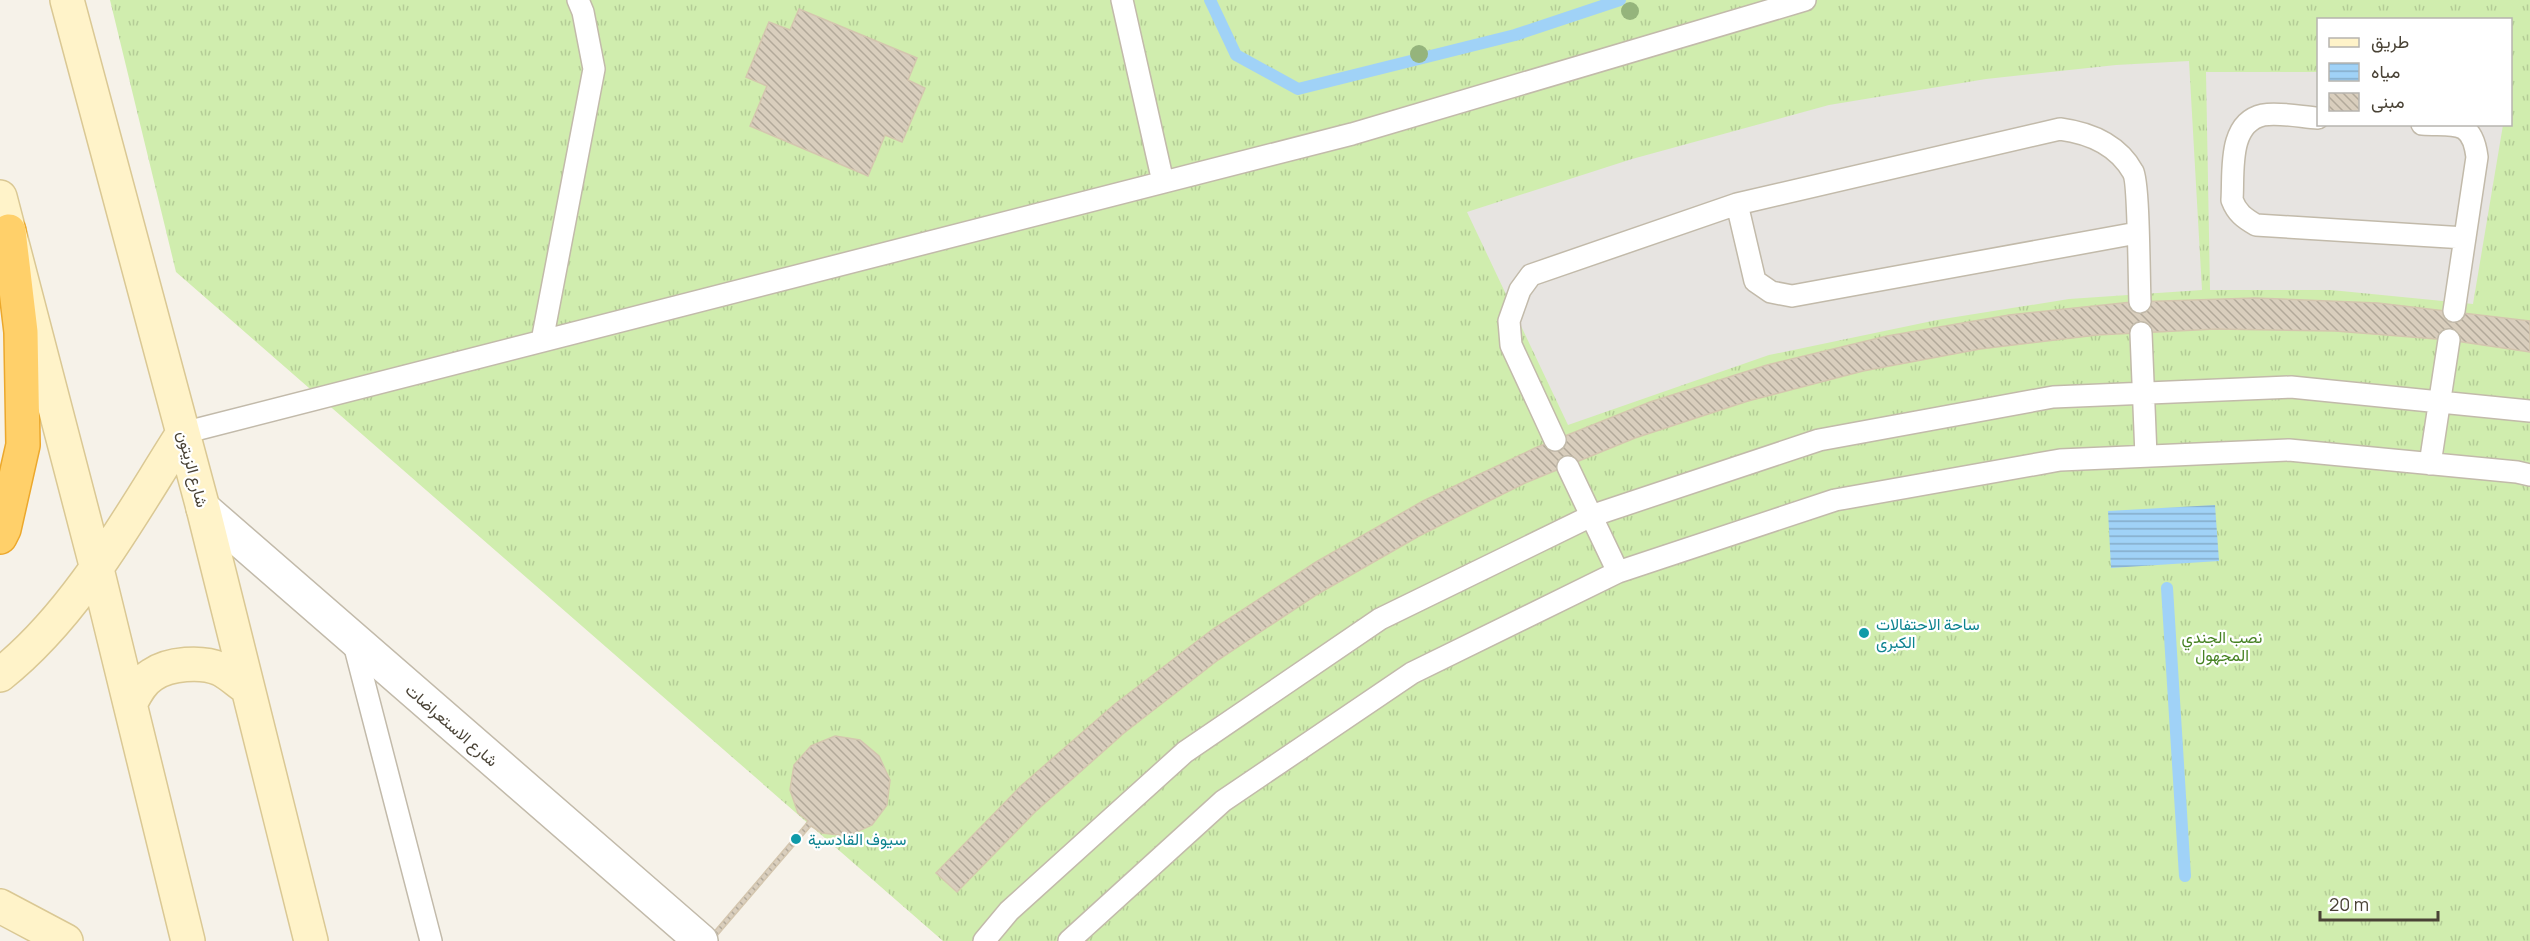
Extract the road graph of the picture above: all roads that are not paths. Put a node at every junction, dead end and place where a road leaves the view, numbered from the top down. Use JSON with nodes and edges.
{"nodes":[{"id":1,"x":67,"y":0,"type":"edge"},
{"id":2,"x":578,"y":0,"type":"edge"},
{"id":3,"x":1122,"y":0,"type":"edge"},
{"id":4,"x":1805,"y":0,"type":"edge"},
{"id":5,"x":2317,"y":118,"type":"edge"},
{"id":6,"x":2450,"y":126,"type":"edge"},
{"id":7,"x":1163,"y":182,"type":"junction"},
{"id":8,"x":0,"y":196,"type":"edge"},
{"id":9,"x":1737,"y":204,"type":"junction"},
{"id":10,"x":9,"y":231,"type":"junction"},
{"id":11,"x":2137,"y":233,"type":"junction"},
{"id":12,"x":2465,"y":238,"type":"junction"},
{"id":13,"x":2140,"y":302,"type":"dead end"},
{"id":14,"x":2454,"y":311,"type":"dead end"},
{"id":15,"x":2141,"y":333,"type":"dead end"},
{"id":16,"x":2449,"y":340,"type":"dead end"},
{"id":17,"x":542,"y":341,"type":"junction"},
{"id":18,"x":2144,"y":393,"type":"junction"},
{"id":19,"x":2440,"y":402,"type":"junction"},
{"id":20,"x":2530,"y":411,"type":"edge"},
{"id":21,"x":183,"y":433,"type":"junction"},
{"id":22,"x":1555,"y":440,"type":"dead end"},
{"id":23,"x":2146,"y":456,"type":"junction"},
{"id":24,"x":2430,"y":464,"type":"junction"},
{"id":25,"x":1568,"y":466,"type":"dead end"},
{"id":26,"x":2530,"y":475,"type":"edge"},
{"id":27,"x":203,"y":508,"type":"junction"},
{"id":28,"x":1591,"y":516,"type":"junction"},
{"id":29,"x":0,"y":537,"type":"edge"},
{"id":30,"x":97,"y":569,"type":"junction"},
{"id":31,"x":1618,"y":572,"type":"junction"},
{"id":32,"x":352,"y":638,"type":"junction"},
{"id":33,"x":0,"y":675,"type":"edge"},
{"id":34,"x":247,"y":688,"type":"junction"},
{"id":35,"x":130,"y":704,"type":"junction"},
{"id":36,"x":0,"y":906,"type":"edge"},
{"id":37,"x":66,"y":941,"type":"edge"},
{"id":38,"x":188,"y":941,"type":"edge"},
{"id":39,"x":311,"y":941,"type":"edge"},
{"id":40,"x":431,"y":941,"type":"edge"},
{"id":41,"x":701,"y":941,"type":"edge"},
{"id":42,"x":984,"y":941,"type":"edge"},
{"id":43,"x":1069,"y":941,"type":"edge"}],
"edges":[{"from":1,"to":21,"type":"main road","name":"شارع الزيتون"},
{"from":2,"to":17,"type":"lane"},
{"from":3,"to":7,"type":"lane"},
{"from":4,"to":7,"type":"lane"},
{"from":5,"to":12,"type":"lane"},
{"from":6,"to":12,"type":"lane"},
{"from":7,"to":17,"type":"lane"},
{"from":8,"to":10,"type":"main road"},
{"from":9,"to":11,"type":"lane"},
{"from":9,"to":11,"type":"lane"},
{"from":9,"to":22,"type":"lane"},
{"from":10,"to":29,"type":"highway"},
{"from":10,"to":30,"type":"main road"},
{"from":11,"to":13,"type":"lane"},
{"from":12,"to":14,"type":"lane"},
{"from":15,"to":18,"type":"lane"},
{"from":16,"to":19,"type":"lane"},
{"from":17,"to":21,"type":"lane"},
{"from":18,"to":19,"type":"lane"},
{"from":18,"to":23,"type":"lane"},
{"from":18,"to":28,"type":"lane"},
{"from":19,"to":20,"type":"lane"},
{"from":19,"to":24,"type":"lane"},
{"from":21,"to":27,"type":"main road","name":"شارع الزيتون"},
{"from":21,"to":30,"type":"main road"},
{"from":23,"to":24,"type":"lane"},
{"from":23,"to":31,"type":"lane"},
{"from":24,"to":26,"type":"lane"},
{"from":25,"to":28,"type":"lane"},
{"from":27,"to":32,"type":"street","name":"شارع الاستعراضات"},
{"from":27,"to":34,"type":"main road","name":"شارع الزيتون"},
{"from":28,"to":31,"type":"lane"},
{"from":28,"to":42,"type":"lane"},
{"from":30,"to":33,"type":"main road"},
{"from":30,"to":35,"type":"main road"},
{"from":31,"to":43,"type":"lane"},
{"from":32,"to":40,"type":"lane"},
{"from":32,"to":41,"type":"street","name":"شارع الاستعراضات"},
{"from":34,"to":35,"type":"main road"},
{"from":34,"to":39,"type":"main road","name":"شارع الزيتون"},
{"from":35,"to":38,"type":"main road"},
{"from":36,"to":37,"type":"main road"}]}
